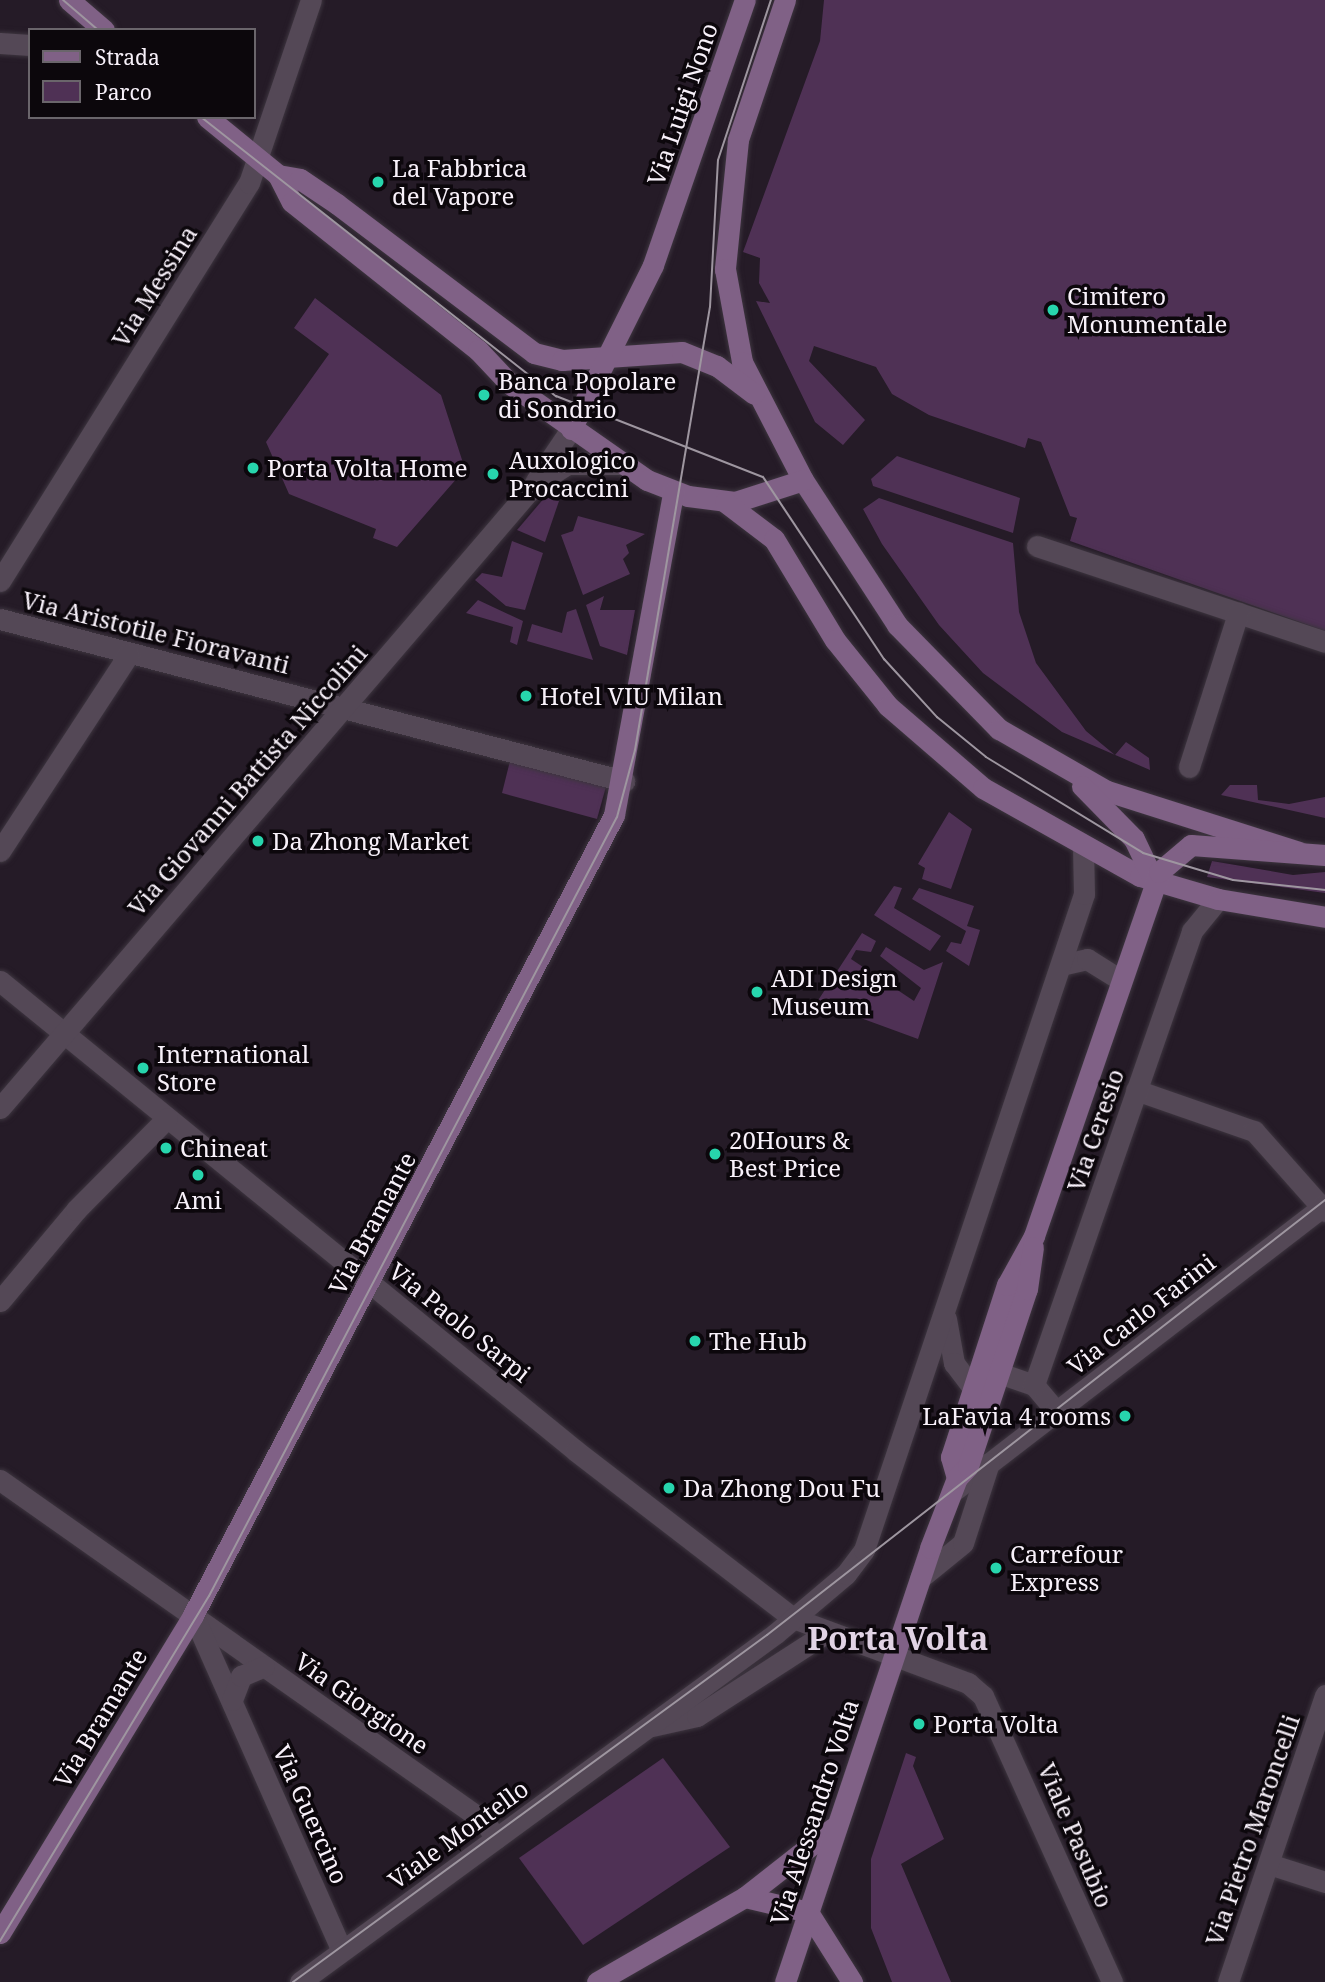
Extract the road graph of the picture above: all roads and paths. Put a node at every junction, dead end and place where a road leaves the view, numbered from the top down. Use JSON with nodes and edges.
{"nodes":[{"id":1,"x":69,"y":0,"type":"edge"},
{"id":2,"x":311,"y":0,"type":"edge"},
{"id":3,"x":745,"y":0,"type":"edge"},
{"id":4,"x":785,"y":0,"type":"edge"},
{"id":5,"x":93,"y":26,"type":"edge"},
{"id":6,"x":0,"y":43,"type":"edge"},
{"id":7,"x":28,"y":45,"type":"edge"},
{"id":8,"x":209,"y":119,"type":"edge"},
{"id":9,"x":258,"y":161,"type":"junction"},
{"id":10,"x":278,"y":175,"type":"junction"},
{"id":11,"x":602,"y":358,"type":"junction"},
{"id":12,"x":756,"y":395,"type":"junction"},
{"id":13,"x":571,"y":429,"type":"junction"},
{"id":14,"x":624,"y":464,"type":"junction"},
{"id":15,"x":803,"y":480,"type":"junction"},
{"id":16,"x":534,"y":485,"type":"junction"},
{"id":17,"x":673,"y":492,"type":"junction"},
{"id":18,"x":725,"y":502,"type":"junction"},
{"id":19,"x":1037,"y":546,"type":"dead end"},
{"id":20,"x":0,"y":581,"type":"edge"},
{"id":21,"x":1238,"y":613,"type":"junction"},
{"id":22,"x":0,"y":619,"type":"edge"},
{"id":23,"x":1325,"y":642,"type":"edge"},
{"id":24,"x":129,"y":654,"type":"junction"},
{"id":25,"x":345,"y":707,"type":"junction"},
{"id":26,"x":1189,"y":767,"type":"dead end"},
{"id":27,"x":1068,"y":773,"type":"junction"},
{"id":28,"x":624,"y":781,"type":"junction"},
{"id":29,"x":1083,"y":848,"type":"junction"},
{"id":30,"x":0,"y":851,"type":"edge"},
{"id":31,"x":1300,"y":852,"type":"junction"},
{"id":32,"x":1325,"y":855,"type":"edge"},
{"id":33,"x":1154,"y":881,"type":"junction"},
{"id":34,"x":1218,"y":900,"type":"junction"},
{"id":35,"x":1325,"y":917,"type":"edge"},
{"id":36,"x":1060,"y":965,"type":"junction"},
{"id":37,"x":1120,"y":980,"type":"junction"},
{"id":38,"x":0,"y":981,"type":"edge"},
{"id":39,"x":63,"y":1033,"type":"junction"},
{"id":40,"x":1136,"y":1090,"type":"junction"},
{"id":41,"x":0,"y":1108,"type":"edge"},
{"id":42,"x":167,"y":1118,"type":"junction"},
{"id":43,"x":1324,"y":1208,"type":"edge"},
{"id":44,"x":1034,"y":1236,"type":"junction"},
{"id":45,"x":370,"y":1283,"type":"junction"},
{"id":46,"x":0,"y":1301,"type":"edge"},
{"id":47,"x":942,"y":1334,"type":"junction"},
{"id":48,"x":982,"y":1361,"type":"junction"},
{"id":49,"x":1002,"y":1363,"type":"junction"},
{"id":50,"x":1034,"y":1385,"type":"junction"},
{"id":51,"x":973,"y":1388,"type":"junction"},
{"id":52,"x":1057,"y":1412,"type":"junction"},
{"id":53,"x":989,"y":1463,"type":"junction"},
{"id":54,"x":0,"y":1480,"type":"edge"},
{"id":55,"x":953,"y":1486,"type":"junction"},
{"id":56,"x":920,"y":1578,"type":"junction"},
{"id":57,"x":193,"y":1615,"type":"junction"},
{"id":58,"x":793,"y":1618,"type":"junction"},
{"id":59,"x":824,"y":1634,"type":"junction"},
{"id":60,"x":893,"y":1658,"type":"junction"},
{"id":61,"x":264,"y":1667,"type":"junction"},
{"id":62,"x":1325,"y":1695,"type":"edge"},
{"id":63,"x":232,"y":1700,"type":"junction"},
{"id":64,"x":993,"y":1709,"type":"joint"},
{"id":65,"x":646,"y":1727,"type":"junction"},
{"id":66,"x":837,"y":1824,"type":"junction"},
{"id":67,"x":496,"y":1838,"type":"junction"},
{"id":68,"x":1269,"y":1864,"type":"junction"},
{"id":69,"x":1325,"y":1882,"type":"edge"},
{"id":70,"x":745,"y":1897,"type":"junction"},
{"id":71,"x":808,"y":1912,"type":"junction"},
{"id":72,"x":0,"y":1933,"type":"edge"},
{"id":73,"x":342,"y":1951,"type":"junction"},
{"id":74,"x":309,"y":1979,"type":"edge"},
{"id":75,"x":597,"y":1982,"type":"edge"},
{"id":76,"x":785,"y":1982,"type":"edge"},
{"id":77,"x":852,"y":1982,"type":"edge"},
{"id":78,"x":1112,"y":1982,"type":"edge"},
{"id":79,"x":1228,"y":1982,"type":"edge"}],
"edges":[{"from":1,"to":5,"type":"main road"},
{"from":2,"to":9,"type":"street","name":"Via Messina"},
{"from":3,"to":11,"type":"main road","name":"Via Luigi Nono"},
{"from":4,"to":12,"type":"main road"},
{"from":6,"to":7,"type":"street"},
{"from":8,"to":9,"type":"main road"},
{"from":9,"to":10,"type":"main road"},
{"from":9,"to":20,"type":"street","name":"Via Messina"},
{"from":10,"to":11,"type":"main road"},
{"from":10,"to":13,"type":"main road"},
{"from":11,"to":12,"type":"main road"},
{"from":11,"to":13,"type":"main road","name":"Via Luigi Nono"},
{"from":12,"to":15,"type":"main road"},
{"from":13,"to":14,"type":"main road"},
{"from":13,"to":16,"type":"street"},
{"from":14,"to":16,"type":"street"},
{"from":14,"to":17,"type":"main road"},
{"from":15,"to":18,"type":"main road"},
{"from":15,"to":27,"type":"main road"},
{"from":16,"to":25,"type":"street","name":"Via Giovanni Battista Niccolini"},
{"from":17,"to":18,"type":"main road"},
{"from":17,"to":28,"type":"main road","name":"Via Bramante"},
{"from":18,"to":29,"type":"main road"},
{"from":19,"to":21,"type":"street"},
{"from":21,"to":23,"type":"street"},
{"from":21,"to":26,"type":"street"},
{"from":22,"to":24,"type":"street","name":"Via Aristotile Fioravanti"},
{"from":24,"to":25,"type":"street","name":"Via Aristotile Fioravanti"},
{"from":24,"to":30,"type":"street"},
{"from":25,"to":28,"type":"street","name":"Via Aristotile Fioravanti"},
{"from":25,"to":39,"type":"street","name":"Via Giovanni Battista Niccolini"},
{"from":27,"to":31,"type":"main road"},
{"from":27,"to":33,"type":"main road"},
{"from":28,"to":45,"type":"main road","name":"Via Bramante"},
{"from":29,"to":33,"type":"main road"},
{"from":29,"to":36,"type":"street"},
{"from":31,"to":32,"type":"main road"},
{"from":31,"to":33,"type":"main road"},
{"from":33,"to":34,"type":"main road"},
{"from":33,"to":37,"type":"main road","name":"Via Ceresio"},
{"from":34,"to":35,"type":"main road"},
{"from":34,"to":40,"type":"street","name":"Via Ceresio"},
{"from":36,"to":37,"type":"street"},
{"from":36,"to":47,"type":"street"},
{"from":37,"to":44,"type":"main road","name":"Via Ceresio"},
{"from":38,"to":39,"type":"street","name":"Via Paolo Sarpi"},
{"from":39,"to":41,"type":"street","name":"Via Giovanni Battista Niccolini"},
{"from":39,"to":42,"type":"street","name":"Via Paolo Sarpi"},
{"from":40,"to":43,"type":"street"},
{"from":40,"to":50,"type":"street","name":"Via Ceresio"},
{"from":42,"to":45,"type":"street","name":"Via Paolo Sarpi"},
{"from":42,"to":46,"type":"street"},
{"from":43,"to":52,"type":"street","name":"Via Carlo Farini"},
{"from":44,"to":48,"type":"main road","name":"Via Ceresio"},
{"from":44,"to":49,"type":"main road","name":"Via Ceresio"},
{"from":45,"to":57,"type":"main road","name":"Via Bramante"},
{"from":45,"to":58,"type":"street","name":"Via Paolo Sarpi"},
{"from":47,"to":48,"type":"street"},
{"from":47,"to":51,"type":"street"},
{"from":47,"to":58,"type":"street","name":"Viale Montello"},
{"from":48,"to":51,"type":"main road","name":"Via Ceresio"},
{"from":49,"to":50,"type":"street"},
{"from":49,"to":55,"type":"main road","name":"Via Ceresio"},
{"from":50,"to":52,"type":"street"},
{"from":51,"to":55,"type":"main road","name":"Via Ceresio"},
{"from":52,"to":53,"type":"street","name":"Via Carlo Farini"},
{"from":53,"to":55,"type":"street","name":"Via Carlo Farini"},
{"from":53,"to":56,"type":"street"},
{"from":54,"to":57,"type":"street","name":"Via Giorgione"},
{"from":55,"to":56,"type":"main road","name":"Via Alessandro Volta"},
{"from":56,"to":60,"type":"main road","name":"Via Alessandro Volta"},
{"from":57,"to":61,"type":"street","name":"Via Giorgione"},
{"from":57,"to":63,"type":"street","name":"Via Guercino"},
{"from":57,"to":72,"type":"main road","name":"Via Bramante"},
{"from":58,"to":59,"type":"street","name":"Via Paolo Sarpi"},
{"from":58,"to":65,"type":"street","name":"Viale Montello"},
{"from":59,"to":60,"type":"street","name":"Via Paolo Sarpi"},
{"from":59,"to":65,"type":"street","name":"Viale Montello"},
{"from":60,"to":64,"type":"street","name":"Via Paolo Sarpi"},
{"from":60,"to":66,"type":"main road","name":"Via Alessandro Volta"},
{"from":61,"to":63,"type":"street"},
{"from":61,"to":67,"type":"street","name":"Via Giorgione"},
{"from":62,"to":68,"type":"street","name":"Via Pietro Maroncelli"},
{"from":63,"to":73,"type":"street","name":"Via Guercino"},
{"from":64,"to":78,"type":"street","name":"Viale Pasubio"},
{"from":65,"to":67,"type":"street","name":"Viale Montello"},
{"from":66,"to":70,"type":"main road"},
{"from":66,"to":71,"type":"main road","name":"Via Alessandro Volta"},
{"from":67,"to":73,"type":"street","name":"Viale Montello"},
{"from":68,"to":69,"type":"street"},
{"from":68,"to":79,"type":"street","name":"Via Pietro Maroncelli"},
{"from":70,"to":71,"type":"main road"},
{"from":70,"to":75,"type":"main road"},
{"from":71,"to":76,"type":"main road","name":"Via Alessandro Volta"},
{"from":71,"to":77,"type":"main road"},
{"from":73,"to":74,"type":"street","name":"Viale Montello"}]}
